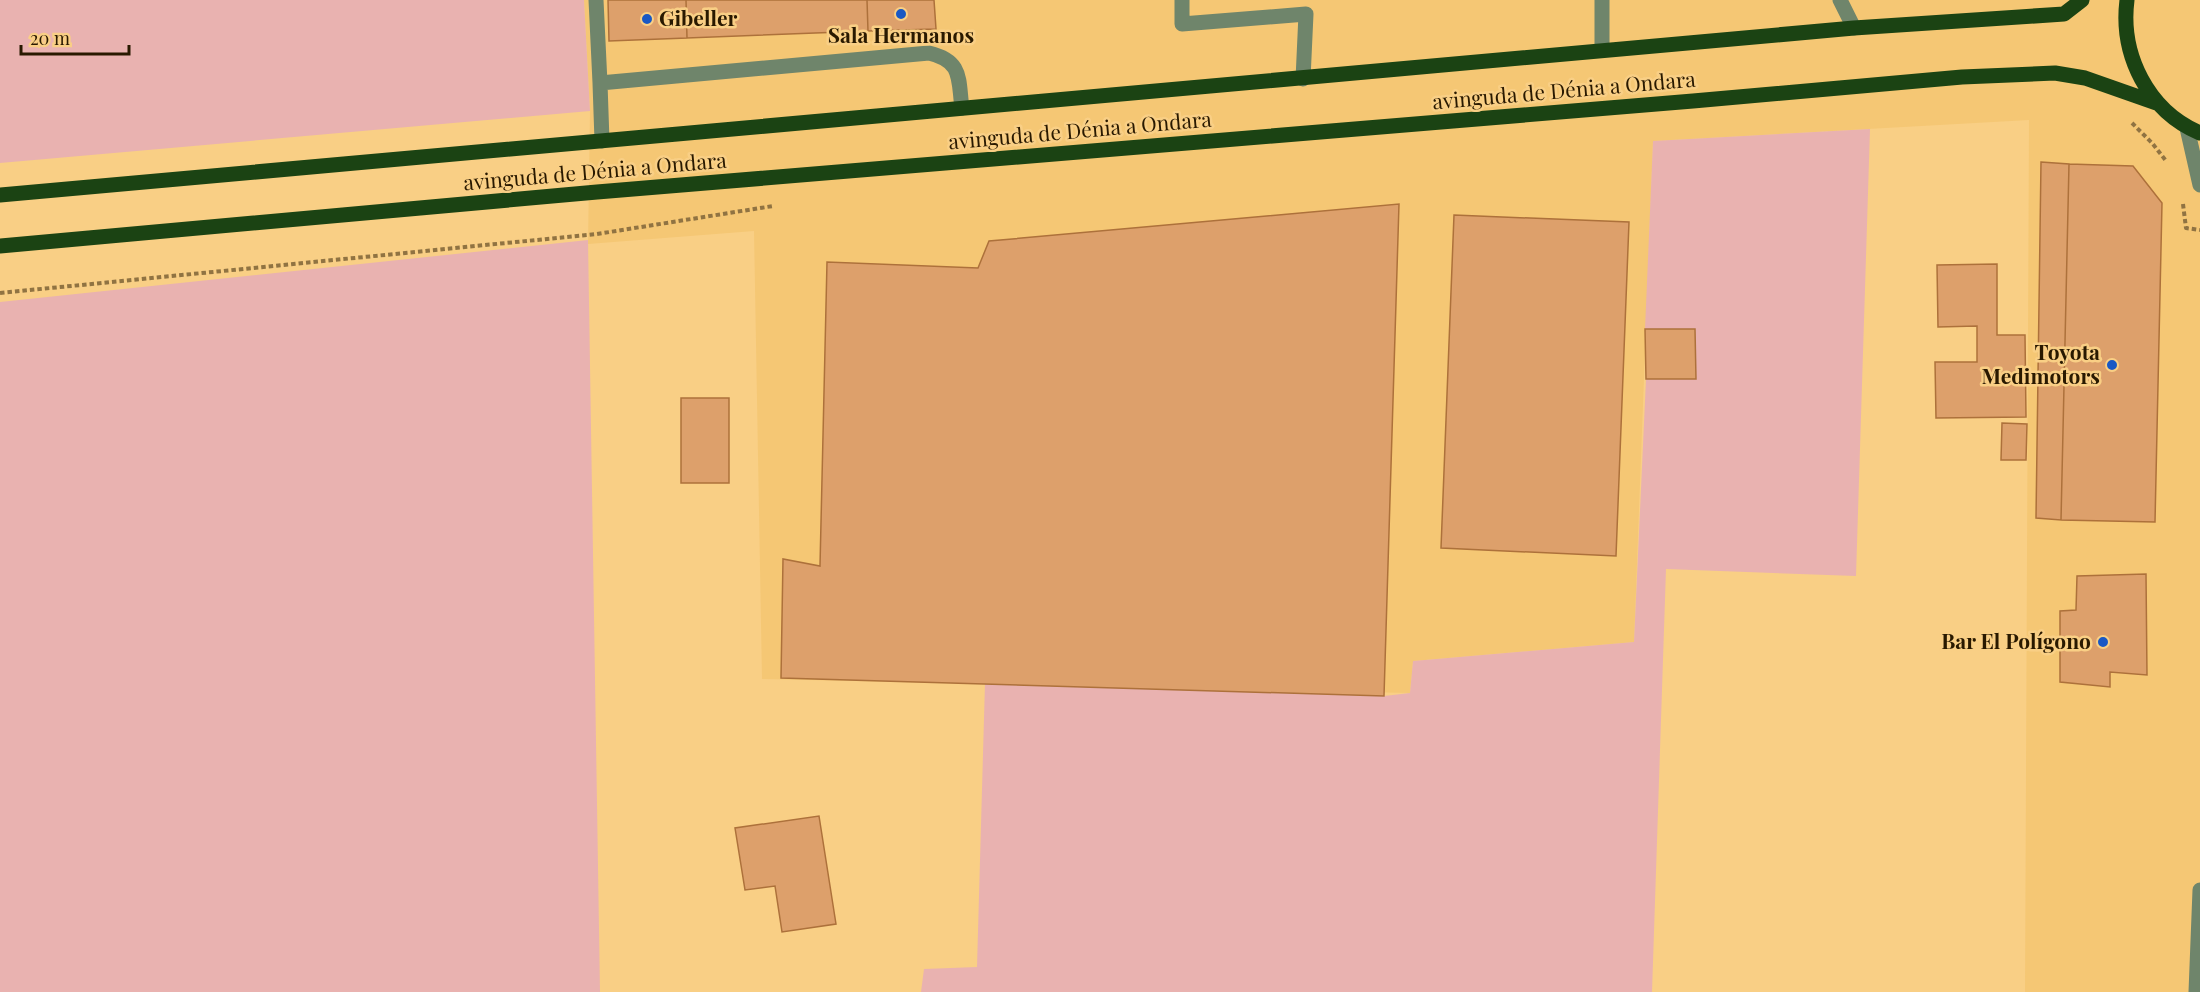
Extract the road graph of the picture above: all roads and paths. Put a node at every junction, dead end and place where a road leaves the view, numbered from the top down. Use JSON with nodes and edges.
{"nodes":[{"id":1,"x":596,"y":0,"type":"edge"},
{"id":2,"x":1182,"y":0,"type":"edge"},
{"id":3,"x":1602,"y":0,"type":"edge"},
{"id":4,"x":1839,"y":0,"type":"edge"},
{"id":5,"x":2082,"y":0,"type":"edge"},
{"id":6,"x":2127,"y":0,"type":"edge"},
{"id":7,"x":1854,"y":28,"type":"junction"},
{"id":8,"x":1602,"y":51,"type":"junction"},
{"id":9,"x":1303,"y":79,"type":"junction"},
{"id":10,"x":600,"y":83,"type":"junction"},
{"id":11,"x":2158,"y":104,"type":"junction"},
{"id":12,"x":962,"y":108,"type":"junction"},
{"id":13,"x":2128,"y":119,"type":"dead end"},
{"id":14,"x":2194,"y":130,"type":"edge"},
{"id":15,"x":602,"y":141,"type":"junction"},
{"id":16,"x":2173,"y":170,"type":"dead end"},
{"id":17,"x":2200,"y":185,"type":"edge"},
{"id":18,"x":0,"y":195,"type":"edge"},
{"id":19,"x":2182,"y":199,"type":"dead end"},
{"id":20,"x":784,"y":205,"type":"dead end"},
{"id":21,"x":2200,"y":230,"type":"edge"},
{"id":22,"x":0,"y":246,"type":"edge"},
{"id":23,"x":0,"y":293,"type":"edge"},
{"id":24,"x":2200,"y":890,"type":"edge"},
{"id":25,"x":2196,"y":992,"type":"edge"}],
"edges":[{"from":1,"to":10,"type":"street"},
{"from":2,"to":9,"type":"street"},
{"from":3,"to":8,"type":"street"},
{"from":4,"to":7,"type":"street"},
{"from":5,"to":7,"type":"main road","name":"avinguda de Dénia a Ondara"},
{"from":6,"to":11,"type":"main road"},
{"from":7,"to":8,"type":"main road","name":"avinguda de Dénia a Ondara"},
{"from":8,"to":9,"type":"main road","name":"avinguda de Dénia a Ondara"},
{"from":9,"to":12,"type":"main road","name":"avinguda de Dénia a Ondara"},
{"from":10,"to":12,"type":"street"},
{"from":10,"to":15,"type":"street"},
{"from":11,"to":14,"type":"main road"},
{"from":11,"to":22,"type":"main road","name":"avinguda de Dénia a Ondara"},
{"from":12,"to":15,"type":"main road","name":"avinguda de Dénia a Ondara"},
{"from":13,"to":16,"type":"path"},
{"from":14,"to":17,"type":"street"},
{"from":15,"to":18,"type":"main road","name":"avinguda de Dénia a Ondara"},
{"from":19,"to":21,"type":"path"},
{"from":20,"to":23,"type":"path"},
{"from":24,"to":25,"type":"street"}]}
